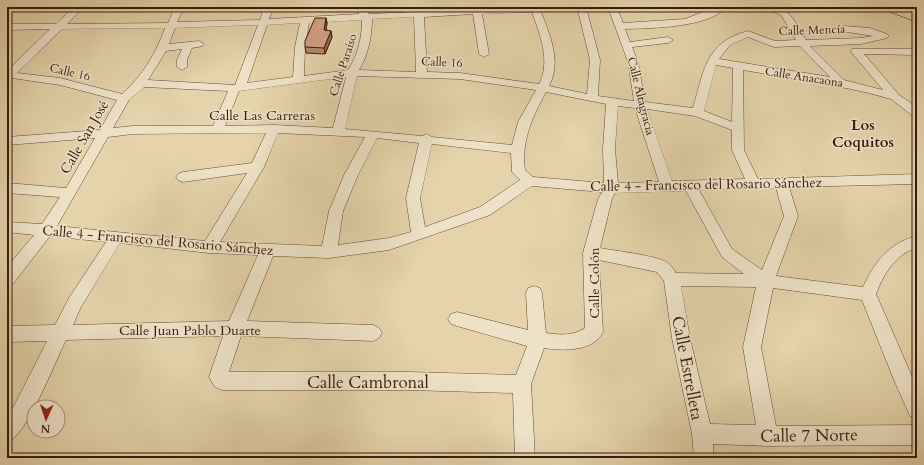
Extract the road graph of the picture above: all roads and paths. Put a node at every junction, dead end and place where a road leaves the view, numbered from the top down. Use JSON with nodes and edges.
{"nodes":[{"id":1,"x":79,"y":7,"type":"edge"},
{"id":2,"x":180,"y":7,"type":"edge"},
{"id":3,"x":270,"y":7,"type":"edge"},
{"id":4,"x":315,"y":7,"type":"edge"},
{"id":5,"x":361,"y":7,"type":"edge"},
{"id":6,"x":612,"y":7,"type":"edge"},
{"id":7,"x":620,"y":7,"type":"edge"},
{"id":8,"x":722,"y":7,"type":"edge"},
{"id":9,"x":768,"y":7,"type":"edge"},
{"id":10,"x":886,"y":7,"type":"edge"},
{"id":11,"x":536,"y":8,"type":"edge"},
{"id":12,"x":583,"y":8,"type":"edge"},
{"id":13,"x":476,"y":9,"type":"edge"},
{"id":14,"x":418,"y":11,"type":"edge"},
{"id":15,"x":367,"y":18,"type":"junction"},
{"id":16,"x":917,"y":18,"type":"edge"},
{"id":17,"x":308,"y":21,"type":"junction"},
{"id":18,"x":263,"y":23,"type":"junction"},
{"id":19,"x":59,"y":26,"type":"junction"},
{"id":20,"x":171,"y":26,"type":"junction"},
{"id":21,"x":620,"y":26,"type":"junction"},
{"id":22,"x":8,"y":28,"type":"edge"},
{"id":23,"x":844,"y":29,"type":"dead end"},
{"id":24,"x":884,"y":36,"type":"junction"},
{"id":25,"x":668,"y":40,"type":"dead end"},
{"id":26,"x":199,"y":44,"type":"dead end"},
{"id":27,"x":627,"y":45,"type":"junction"},
{"id":28,"x":804,"y":45,"type":"junction"},
{"id":29,"x":188,"y":46,"type":"junction"},
{"id":30,"x":163,"y":48,"type":"junction"},
{"id":31,"x":917,"y":53,"type":"edge"},
{"id":32,"x":484,"y":54,"type":"dead end"},
{"id":33,"x":712,"y":61,"type":"junction"},
{"id":34,"x":182,"y":67,"type":"dead end"},
{"id":35,"x":738,"y":67,"type":"junction"},
{"id":36,"x":11,"y":71,"type":"edge"},
{"id":37,"x":352,"y":73,"type":"junction"},
{"id":38,"x":422,"y":74,"type":"junction"},
{"id":39,"x":298,"y":80,"type":"junction"},
{"id":40,"x":141,"y":82,"type":"junction"},
{"id":41,"x":840,"y":82,"type":"junction"},
{"id":42,"x":237,"y":87,"type":"junction"},
{"id":43,"x":541,"y":90,"type":"junction"},
{"id":44,"x":895,"y":97,"type":"junction"},
{"id":45,"x":124,"y":98,"type":"junction"},
{"id":46,"x":592,"y":99,"type":"junction"},
{"id":47,"x":612,"y":102,"type":"junction"},
{"id":48,"x":640,"y":105,"type":"junction"},
{"id":49,"x":917,"y":112,"type":"edge"},
{"id":50,"x":698,"y":113,"type":"junction"},
{"id":51,"x":737,"y":128,"type":"junction"},
{"id":52,"x":274,"y":129,"type":"junction"},
{"id":53,"x":217,"y":130,"type":"junction"},
{"id":54,"x":338,"y":131,"type":"junction"},
{"id":55,"x":104,"y":134,"type":"junction"},
{"id":56,"x":373,"y":134,"type":"junction"},
{"id":57,"x":427,"y":138,"type":"junction"},
{"id":58,"x":7,"y":141,"type":"edge"},
{"id":59,"x":517,"y":150,"type":"junction"},
{"id":60,"x":257,"y":167,"type":"junction"},
{"id":61,"x":184,"y":177,"type":"dead end"},
{"id":62,"x":917,"y":179,"type":"edge"},
{"id":63,"x":529,"y":181,"type":"junction"},
{"id":64,"x":753,"y":183,"type":"junction"},
{"id":65,"x":781,"y":183,"type":"junction"},
{"id":66,"x":667,"y":186,"type":"junction"},
{"id":67,"x":690,"y":186,"type":"junction"},
{"id":68,"x":7,"y":188,"type":"edge"},
{"id":69,"x":611,"y":188,"type":"junction"},
{"id":70,"x":70,"y":193,"type":"junction"},
{"id":71,"x":7,"y":228,"type":"edge"},
{"id":72,"x":46,"y":230,"type":"junction"},
{"id":73,"x":419,"y":235,"type":"junction"},
{"id":74,"x":116,"y":238,"type":"junction"},
{"id":75,"x":917,"y":242,"type":"edge"},
{"id":76,"x":209,"y":247,"type":"junction"},
{"id":77,"x":268,"y":250,"type":"junction"},
{"id":78,"x":329,"y":252,"type":"junction"},
{"id":79,"x":591,"y":253,"type":"junction"},
{"id":80,"x":7,"y":279,"type":"edge"},
{"id":81,"x":672,"y":279,"type":"junction"},
{"id":82,"x":766,"y":281,"type":"junction"},
{"id":83,"x":534,"y":293,"type":"dead end"},
{"id":84,"x":868,"y":294,"type":"junction"},
{"id":85,"x":457,"y":319,"type":"dead end"},
{"id":86,"x":235,"y":328,"type":"junction"},
{"id":87,"x":60,"y":333,"type":"junction"},
{"id":88,"x":373,"y":333,"type":"dead end"},
{"id":89,"x":7,"y":334,"type":"edge"},
{"id":90,"x":538,"y":341,"type":"junction"},
{"id":91,"x":522,"y":384,"type":"junction"},
{"id":92,"x":917,"y":409,"type":"edge"},
{"id":93,"x":7,"y":433,"type":"edge"},
{"id":94,"x":702,"y":434,"type":"junction"},
{"id":95,"x":917,"y":435,"type":"edge"},
{"id":96,"x":768,"y":436,"type":"junction"},
{"id":97,"x":525,"y":458,"type":"edge"},
{"id":98,"x":704,"y":458,"type":"edge"}],
"edges":[{"from":1,"to":19,"type":"street"},
{"from":2,"to":20,"type":"street","name":"Calle San José"},
{"from":3,"to":18,"type":"street"},
{"from":4,"to":17,"type":"street"},
{"from":5,"to":15,"type":"street","name":"Calle Paraíso"},
{"from":6,"to":7,"type":"street"},
{"from":6,"to":12,"type":"street"},
{"from":6,"to":21,"type":"street","name":"Calle Altagracia"},
{"from":8,"to":21,"type":"street"},
{"from":9,"to":28,"type":"street"},
{"from":10,"to":16,"type":"main road"},
{"from":11,"to":12,"type":"street"},
{"from":11,"to":13,"type":"street"},
{"from":11,"to":43,"type":"street"},
{"from":12,"to":46,"type":"street"},
{"from":13,"to":14,"type":"street"},
{"from":13,"to":32,"type":"street"},
{"from":14,"to":15,"type":"street"},
{"from":14,"to":38,"type":"street"},
{"from":15,"to":17,"type":"street"},
{"from":15,"to":37,"type":"street","name":"Calle Paraíso"},
{"from":17,"to":18,"type":"street"},
{"from":17,"to":39,"type":"street"},
{"from":18,"to":20,"type":"street"},
{"from":18,"to":42,"type":"street"},
{"from":19,"to":20,"type":"street"},
{"from":19,"to":22,"type":"street"},
{"from":19,"to":36,"type":"street"},
{"from":20,"to":30,"type":"street","name":"Calle San José"},
{"from":21,"to":27,"type":"street","name":"Calle Altagracia"},
{"from":23,"to":24,"type":"street"},
{"from":24,"to":28,"type":"street","name":"Calle Mencía"},
{"from":24,"to":31,"type":"street"},
{"from":25,"to":27,"type":"street"},
{"from":26,"to":29,"type":"street"},
{"from":27,"to":48,"type":"street","name":"Calle Altagracia"},
{"from":28,"to":33,"type":"street","name":"Calle Mencía"},
{"from":28,"to":41,"type":"street"},
{"from":29,"to":30,"type":"street"},
{"from":29,"to":34,"type":"street"},
{"from":30,"to":40,"type":"street","name":"Calle San José"},
{"from":31,"to":44,"type":"street"},
{"from":33,"to":35,"type":"street","name":"Calle Anacaona"},
{"from":33,"to":50,"type":"street","name":"Calle Mencía"},
{"from":35,"to":41,"type":"street","name":"Calle Anacaona"},
{"from":35,"to":51,"type":"street"},
{"from":36,"to":45,"type":"street","name":"Calle 16"},
{"from":37,"to":38,"type":"street","name":"Calle 16"},
{"from":37,"to":39,"type":"street","name":"Calle 16"},
{"from":37,"to":54,"type":"street","name":"Calle Paraíso"},
{"from":38,"to":43,"type":"street","name":"Calle 16"},
{"from":39,"to":42,"type":"street","name":"Calle 16"},
{"from":40,"to":42,"type":"street","name":"Calle 16"},
{"from":40,"to":45,"type":"street","name":"Calle San José"},
{"from":41,"to":44,"type":"street","name":"Calle Anacaona"},
{"from":42,"to":53,"type":"street"},
{"from":43,"to":46,"type":"street","name":"Calle 16"},
{"from":43,"to":59,"type":"street"},
{"from":44,"to":49,"type":"street"},
{"from":45,"to":55,"type":"street","name":"Calle San José"},
{"from":46,"to":47,"type":"street","name":"Calle 16"},
{"from":47,"to":48,"type":"street","name":"Calle 16"},
{"from":47,"to":69,"type":"street"},
{"from":48,"to":50,"type":"street","name":"Calle 16"},
{"from":48,"to":66,"type":"street","name":"Calle Altagracia"},
{"from":50,"to":51,"type":"street","name":"Calle 16"},
{"from":51,"to":64,"type":"street"},
{"from":52,"to":53,"type":"street","name":"Calle Las Carreras"},
{"from":52,"to":54,"type":"street","name":"Calle Las Carreras"},
{"from":52,"to":60,"type":"street"},
{"from":53,"to":55,"type":"street","name":"Calle Las Carreras"},
{"from":54,"to":56,"type":"street","name":"Calle Las Carreras"},
{"from":55,"to":58,"type":"street","name":"Calle Las Carreras"},
{"from":55,"to":70,"type":"street","name":"Calle San José"},
{"from":56,"to":57,"type":"street","name":"Calle Las Carreras"},
{"from":56,"to":78,"type":"street"},
{"from":57,"to":59,"type":"street","name":"Calle Las Carreras"},
{"from":57,"to":73,"type":"street"},
{"from":59,"to":63,"type":"street"},
{"from":60,"to":61,"type":"street"},
{"from":60,"to":76,"type":"street"},
{"from":62,"to":65,"type":"street","name":"Calle 4 - Francisco del Rosario Sánchez"},
{"from":63,"to":69,"type":"street","name":"Calle 4 - Francisco del Rosario Sánchez"},
{"from":63,"to":73,"type":"street","name":"Calle 4 - Francisco del Rosario Sánchez"},
{"from":64,"to":65,"type":"street","name":"Calle 4 - Francisco del Rosario Sánchez"},
{"from":64,"to":67,"type":"street","name":"Calle 4 - Francisco del Rosario Sánchez"},
{"from":65,"to":82,"type":"street"},
{"from":66,"to":67,"type":"street","name":"Calle 4 - Francisco del Rosario Sánchez"},
{"from":66,"to":69,"type":"street","name":"Calle 4 - Francisco del Rosario Sánchez"},
{"from":67,"to":82,"type":"street"},
{"from":68,"to":70,"type":"street"},
{"from":69,"to":79,"type":"street","name":"Calle Colón"},
{"from":70,"to":72,"type":"street","name":"Calle San José"},
{"from":71,"to":72,"type":"street","name":"Calle 4 - Francisco del Rosario Sánchez"},
{"from":72,"to":74,"type":"street","name":"Calle 4 - Francisco del Rosario Sánchez"},
{"from":72,"to":80,"type":"street","name":"Calle San José"},
{"from":73,"to":78,"type":"street","name":"Calle 4 - Francisco del Rosario Sánchez"},
{"from":74,"to":76,"type":"street","name":"Calle 4 - Francisco del Rosario Sánchez"},
{"from":74,"to":87,"type":"street"},
{"from":75,"to":84,"type":"street"},
{"from":76,"to":77,"type":"street","name":"Calle 4 - Francisco del Rosario Sánchez"},
{"from":77,"to":78,"type":"street","name":"Calle 4 - Francisco del Rosario Sánchez"},
{"from":77,"to":86,"type":"street"},
{"from":79,"to":81,"type":"street"},
{"from":79,"to":90,"type":"street","name":"Calle Colón"},
{"from":81,"to":82,"type":"street"},
{"from":81,"to":94,"type":"street","name":"Calle Estrelleta"},
{"from":82,"to":84,"type":"street"},
{"from":82,"to":96,"type":"street"},
{"from":83,"to":90,"type":"street"},
{"from":84,"to":92,"type":"street"},
{"from":85,"to":90,"type":"street"},
{"from":86,"to":87,"type":"street","name":"Calle Juan Pablo Duarte"},
{"from":86,"to":88,"type":"street","name":"Calle Juan Pablo Duarte"},
{"from":86,"to":91,"type":"street","name":"Calle Cambronal"},
{"from":87,"to":89,"type":"street","name":"Calle Juan Pablo Duarte"},
{"from":87,"to":93,"type":"street"},
{"from":90,"to":91,"type":"street"},
{"from":91,"to":97,"type":"street"},
{"from":94,"to":96,"type":"street","name":"Calle 7 Norte"},
{"from":94,"to":98,"type":"street","name":"Calle Estrelleta"},
{"from":95,"to":96,"type":"street","name":"Calle 7 Norte"}]}
